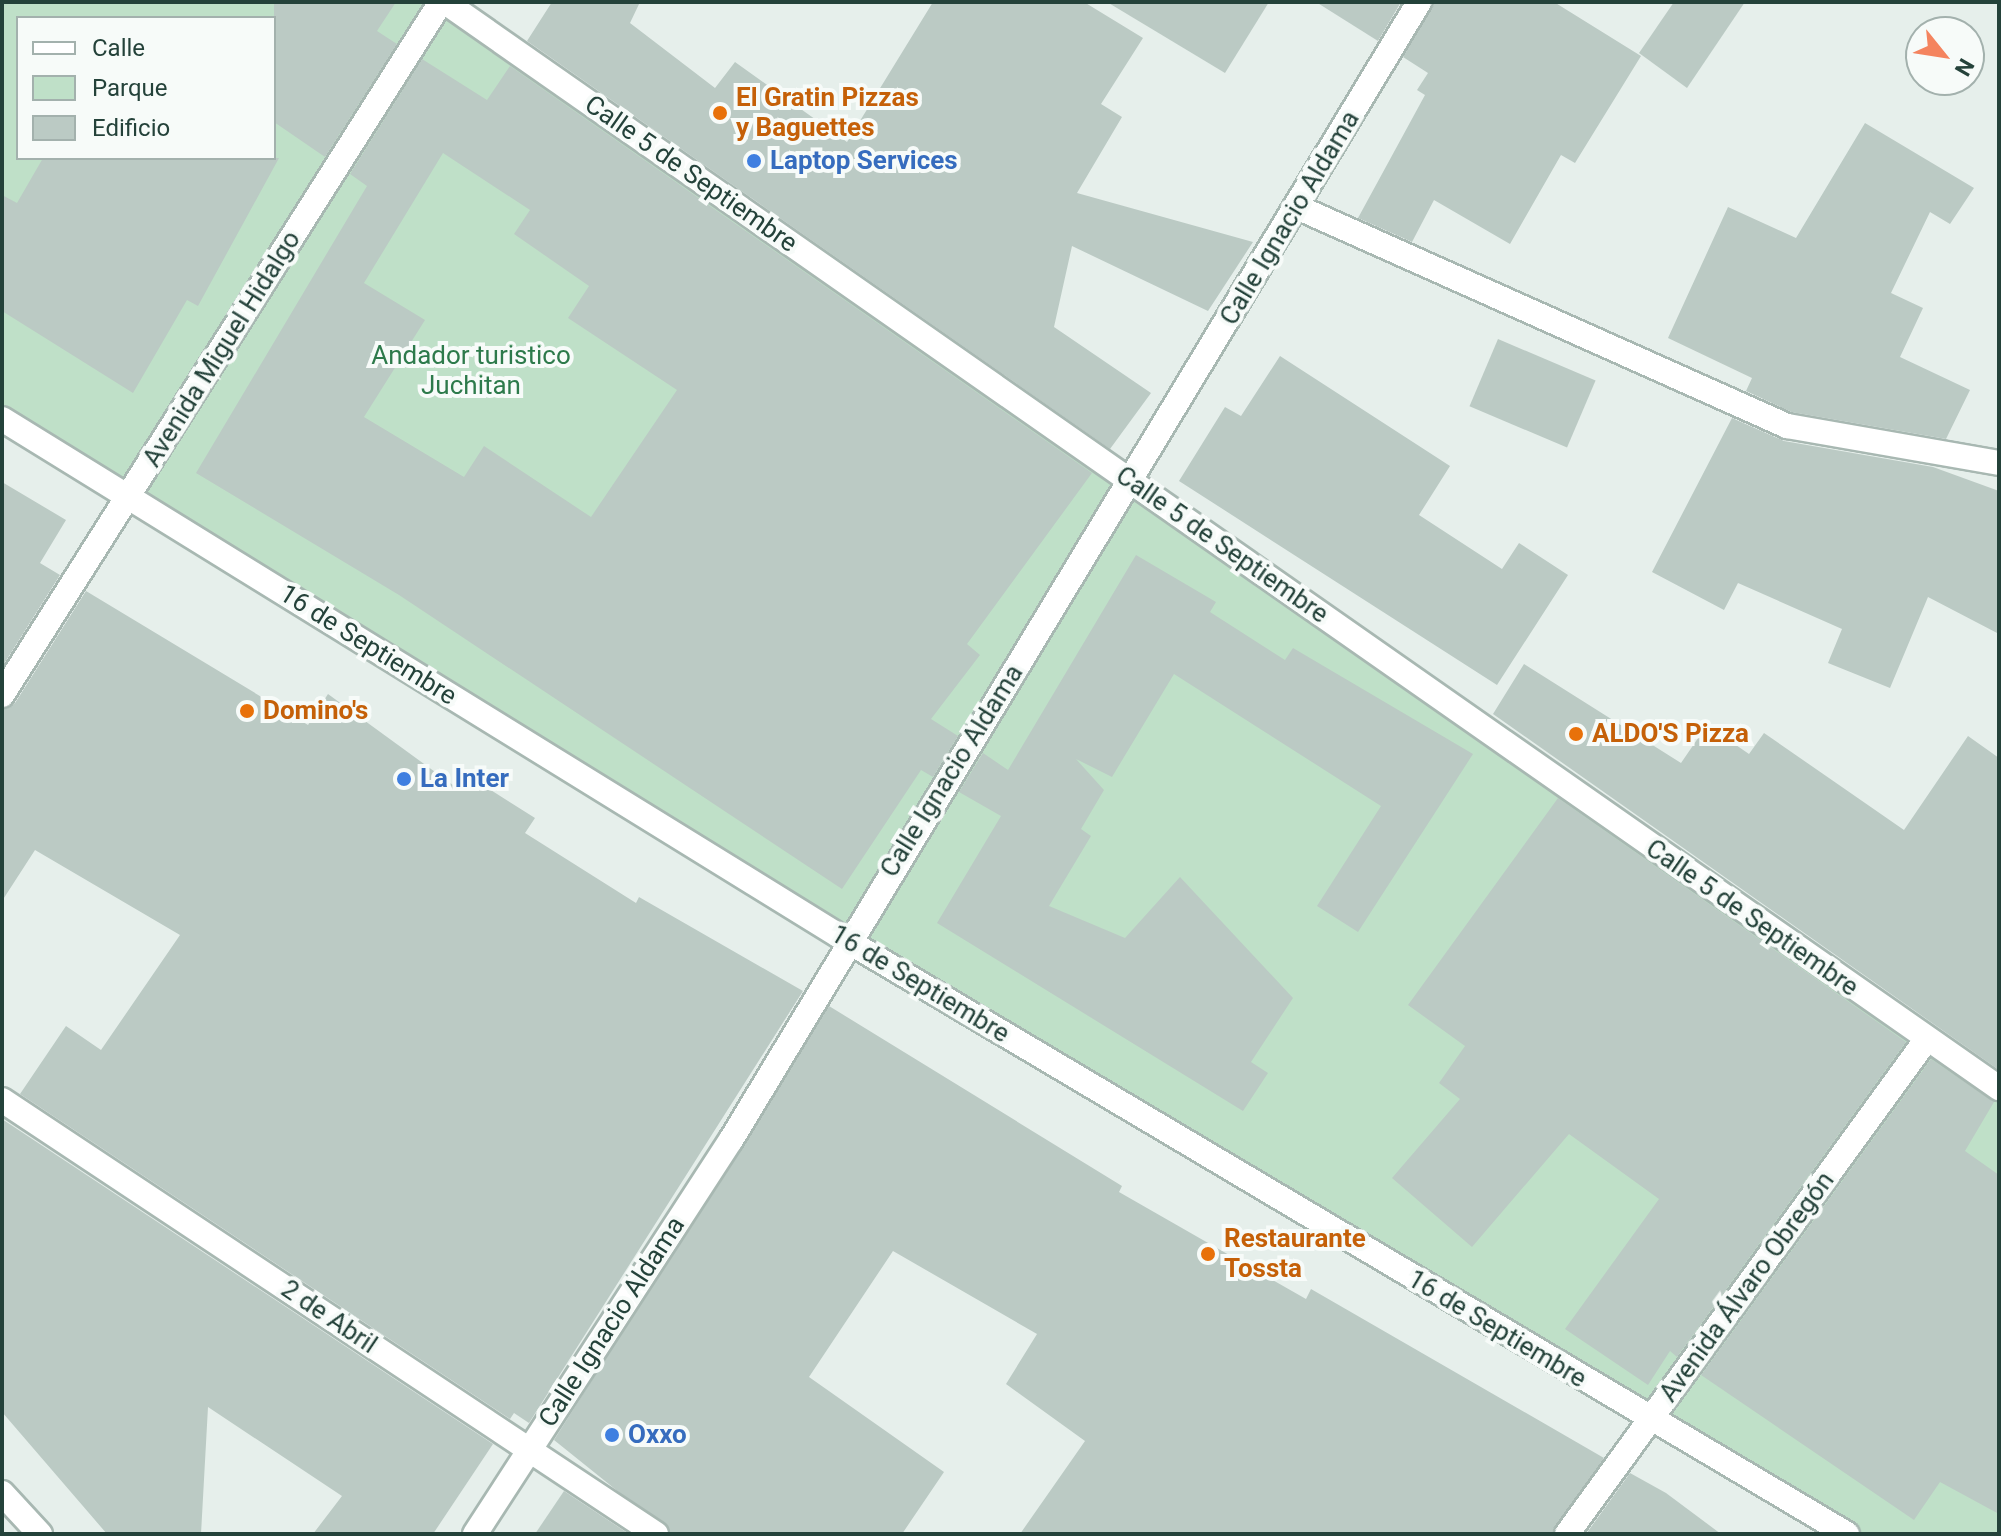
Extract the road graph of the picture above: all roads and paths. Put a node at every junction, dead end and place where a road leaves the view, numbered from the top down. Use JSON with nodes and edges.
{"nodes":[{"id":1,"x":443,"y":2,"type":"edge"},
{"id":2,"x":1419,"y":2,"type":"edge"},
{"id":3,"x":1297,"y":207,"type":"junction"},
{"id":4,"x":2,"y":419,"type":"edge"},
{"id":5,"x":1999,"y":463,"type":"edge"},
{"id":6,"x":1132,"y":482,"type":"junction"},
{"id":7,"x":129,"y":498,"type":"junction"},
{"id":8,"x":2,"y":695,"type":"edge"},
{"id":9,"x":846,"y":940,"type":"junction"},
{"id":10,"x":1926,"y":1040,"type":"junction"},
{"id":11,"x":1999,"y":1088,"type":"edge"},
{"id":12,"x":2,"y":1100,"type":"edge"},
{"id":13,"x":1650,"y":1421,"type":"junction"},
{"id":14,"x":529,"y":1449,"type":"junction"},
{"id":15,"x":2,"y":1493,"type":"edge"},
{"id":16,"x":40,"y":1534,"type":"edge"},
{"id":17,"x":475,"y":1534,"type":"edge"},
{"id":18,"x":656,"y":1534,"type":"edge"},
{"id":19,"x":1567,"y":1534,"type":"edge"},
{"id":20,"x":1847,"y":1534,"type":"edge"}],
"edges":[{"from":1,"to":6,"type":"street","name":"Calle 5 de Septiembre"},
{"from":1,"to":7,"type":"street","name":"Avenida Miguel Hidalgo"},
{"from":2,"to":3,"type":"street","name":"Calle Ignacio Aldama"},
{"from":3,"to":5,"type":"street"},
{"from":3,"to":6,"type":"street","name":"Calle Ignacio Aldama"},
{"from":4,"to":7,"type":"street","name":"16 de Septiembre"},
{"from":6,"to":9,"type":"street","name":"Calle Ignacio Aldama"},
{"from":6,"to":10,"type":"street","name":"Calle 5 de Septiembre"},
{"from":7,"to":8,"type":"street","name":"Avenida Miguel Hidalgo"},
{"from":7,"to":9,"type":"street","name":"16 de Septiembre"},
{"from":9,"to":13,"type":"street","name":"16 de Septiembre"},
{"from":9,"to":14,"type":"street","name":"Calle Ignacio Aldama"},
{"from":10,"to":11,"type":"street","name":"Calle 5 de Septiembre"},
{"from":10,"to":13,"type":"street","name":"Avenida Álvaro Obregón"},
{"from":12,"to":14,"type":"street","name":"2 de Abril"},
{"from":13,"to":19,"type":"street","name":"Avenida Álvaro Obregón"},
{"from":13,"to":20,"type":"street","name":"16 de Septiembre"},
{"from":14,"to":17,"type":"street","name":"Calle Ignacio Aldama"},
{"from":14,"to":18,"type":"street","name":"2 de Abril"},
{"from":15,"to":16,"type":"street"}]}
